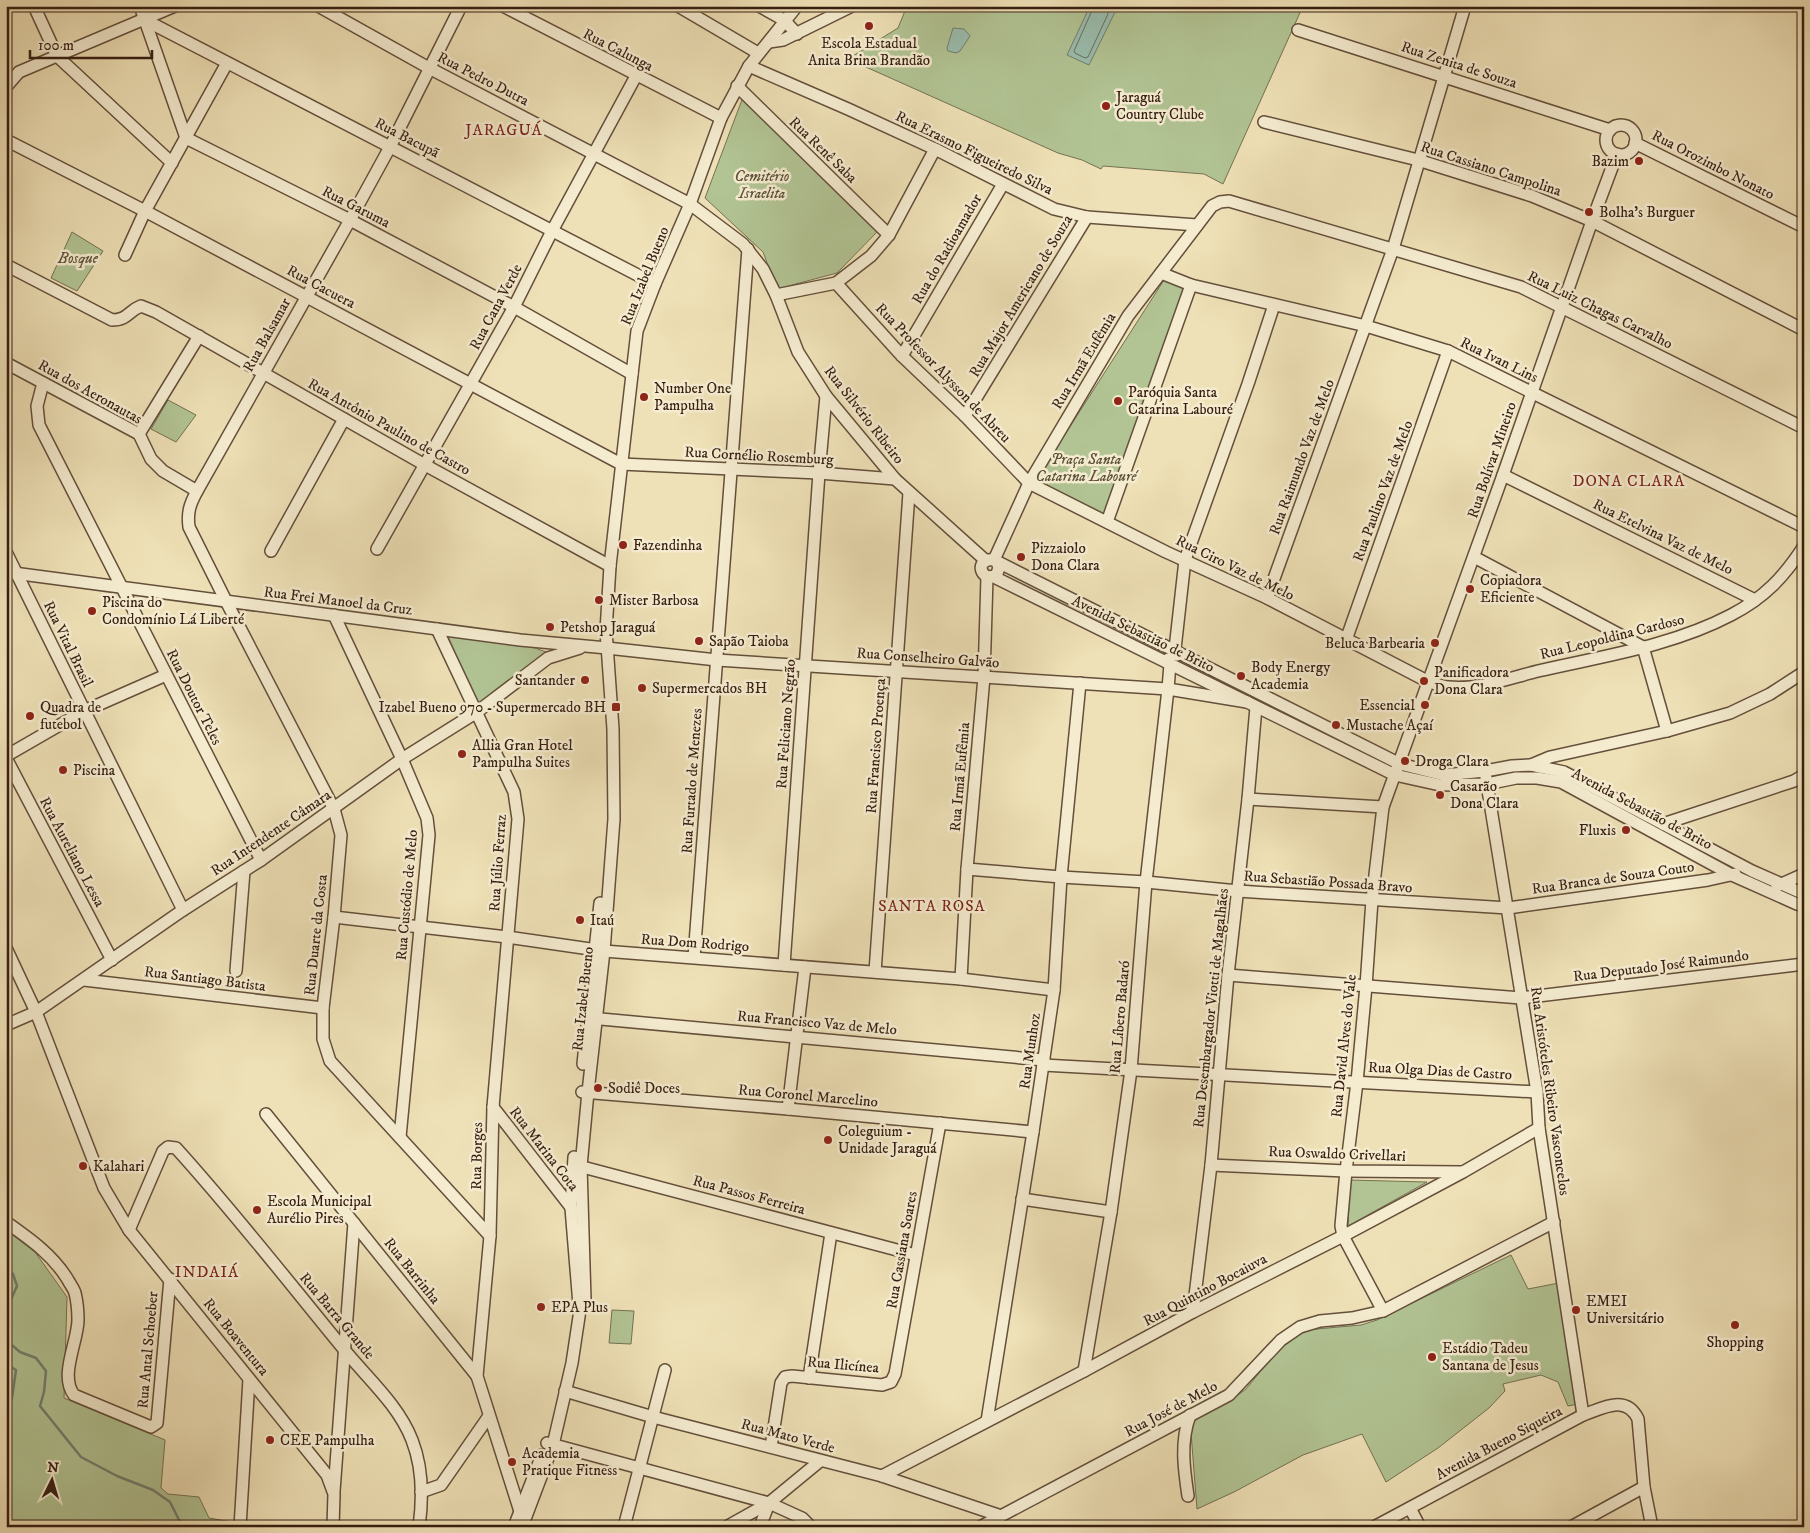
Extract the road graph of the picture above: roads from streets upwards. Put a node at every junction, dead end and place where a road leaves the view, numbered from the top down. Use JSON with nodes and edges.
{"nodes":[{"id":1,"x":34,"y":6,"type":"edge"},
{"id":2,"x":140,"y":6,"type":"edge"},
{"id":3,"x":175,"y":6,"type":"edge"},
{"id":4,"x":318,"y":6,"type":"edge"},
{"id":5,"x":461,"y":6,"type":"edge"},
{"id":6,"x":502,"y":6,"type":"edge"},
{"id":7,"x":678,"y":6,"type":"edge"},
{"id":8,"x":758,"y":6,"type":"edge"},
{"id":9,"x":797,"y":6,"type":"edge"},
{"id":10,"x":852,"y":6,"type":"edge"},
{"id":11,"x":1465,"y":6,"type":"edge"},
{"id":12,"x":145,"y":20,"type":"junction"},
{"id":13,"x":784,"y":20,"type":"junction"},
{"id":14,"x":1298,"y":30,"type":"dead end"},
{"id":15,"x":797,"y":34,"type":"junction"},
{"id":16,"x":769,"y":42,"type":"junction"},
{"id":17,"x":758,"y":53,"type":"junction"},
{"id":18,"x":57,"y":56,"type":"junction"},
{"id":19,"x":227,"y":63,"type":"junction"},
{"id":20,"x":749,"y":66,"type":"junction"},
{"id":21,"x":429,"y":68,"type":"junction"},
{"id":22,"x":636,"y":76,"type":"junction"},
{"id":23,"x":1444,"y":76,"type":"junction"},
{"id":24,"x":736,"y":86,"type":"junction"},
{"id":25,"x":6,"y":87,"type":"edge"},
{"id":26,"x":721,"y":118,"type":"junction"},
{"id":27,"x":1264,"y":122,"type":"dead end"},
{"id":28,"x":1610,"y":130,"type":"junction"},
{"id":29,"x":186,"y":138,"type":"junction"},
{"id":30,"x":6,"y":140,"type":"edge"},
{"id":31,"x":1635,"y":143,"type":"junction"},
{"id":32,"x":390,"y":147,"type":"junction"},
{"id":33,"x":935,"y":149,"type":"junction"},
{"id":34,"x":594,"y":153,"type":"junction"},
{"id":35,"x":1617,"y":154,"type":"junction"},
{"id":36,"x":1418,"y":160,"type":"junction"},
{"id":37,"x":172,"y":163,"type":"junction"},
{"id":38,"x":1002,"y":184,"type":"junction"},
{"id":39,"x":1229,"y":201,"type":"joint"},
{"id":40,"x":690,"y":204,"type":"junction"},
{"id":41,"x":145,"y":211,"type":"junction"},
{"id":42,"x":1087,"y":217,"type":"junction"},
{"id":43,"x":350,"y":220,"type":"junction"},
{"id":44,"x":1592,"y":221,"type":"junction"},
{"id":45,"x":1197,"y":225,"type":"junction"},
{"id":46,"x":1804,"y":227,"type":"edge"},
{"id":47,"x":552,"y":231,"type":"junction"},
{"id":48,"x":889,"y":235,"type":"junction"},
{"id":49,"x":748,"y":249,"type":"junction"},
{"id":50,"x":1393,"y":249,"type":"junction"},
{"id":51,"x":125,"y":255,"type":"dead end"},
{"id":52,"x":6,"y":265,"type":"edge"},
{"id":53,"x":1161,"y":273,"type":"junction"},
{"id":54,"x":836,"y":283,"type":"junction"},
{"id":55,"x":655,"y":284,"type":"junction"},
{"id":56,"x":1191,"y":286,"type":"junction"},
{"id":57,"x":776,"y":295,"type":"junction"},
{"id":58,"x":306,"y":296,"type":"junction"},
{"id":59,"x":1274,"y":304,"type":"junction"},
{"id":60,"x":514,"y":307,"type":"junction"},
{"id":61,"x":1562,"y":308,"type":"junction"},
{"id":62,"x":1366,"y":326,"type":"junction"},
{"id":63,"x":1804,"y":330,"type":"edge"},
{"id":64,"x":200,"y":336,"type":"junction"},
{"id":65,"x":1448,"y":352,"type":"junction"},
{"id":66,"x":902,"y":356,"type":"junction"},
{"id":67,"x":6,"y":363,"type":"edge"},
{"id":68,"x":264,"y":372,"type":"junction"},
{"id":69,"x":632,"y":374,"type":"junction"},
{"id":70,"x":43,"y":383,"type":"junction"},
{"id":71,"x":471,"y":385,"type":"junction"},
{"id":72,"x":1532,"y":392,"type":"junction"},
{"id":73,"x":826,"y":396,"type":"junction"},
{"id":74,"x":965,"y":416,"type":"junction"},
{"id":75,"x":344,"y":419,"type":"junction"},
{"id":76,"x":1804,"y":428,"type":"edge"},
{"id":77,"x":139,"y":434,"type":"junction"},
{"id":78,"x":621,"y":464,"type":"junction"},
{"id":79,"x":425,"y":465,"type":"junction"},
{"id":80,"x":732,"y":469,"type":"junction"},
{"id":81,"x":884,"y":472,"type":"junction"},
{"id":82,"x":819,"y":473,"type":"junction"},
{"id":83,"x":1503,"y":475,"type":"junction"},
{"id":84,"x":1029,"y":482,"type":"junction"},
{"id":85,"x":197,"y":491,"type":"junction"},
{"id":86,"x":909,"y":493,"type":"junction"},
{"id":87,"x":1107,"y":522,"type":"junction"},
{"id":88,"x":1804,"y":527,"type":"edge"},
{"id":89,"x":1804,"y":546,"type":"edge"},
{"id":90,"x":377,"y":549,"type":"dead end"},
{"id":91,"x":271,"y":551,"type":"dead end"},
{"id":92,"x":6,"y":552,"type":"edge"},
{"id":93,"x":1474,"y":557,"type":"junction"},
{"id":94,"x":1185,"y":560,"type":"junction"},
{"id":95,"x":992,"y":561,"type":"junction"},
{"id":96,"x":610,"y":566,"type":"junction"},
{"id":97,"x":12,"y":573,"type":"edge"},
{"id":98,"x":990,"y":577,"type":"junction"},
{"id":99,"x":124,"y":588,"type":"junction"},
{"id":100,"x":1267,"y":598,"type":"junction"},
{"id":101,"x":1756,"y":600,"type":"junction"},
{"id":102,"x":226,"y":602,"type":"junction"},
{"id":103,"x":334,"y":615,"type":"junction"},
{"id":104,"x":436,"y":629,"type":"junction"},
{"id":105,"x":1346,"y":640,"type":"junction"},
{"id":106,"x":543,"y":642,"type":"junction"},
{"id":107,"x":584,"y":647,"type":"junction"},
{"id":108,"x":1643,"y":647,"type":"junction"},
{"id":109,"x":603,"y":648,"type":"junction"},
{"id":110,"x":1175,"y":649,"type":"junction"},
{"id":111,"x":548,"y":658,"type":"junction"},
{"id":112,"x":717,"y":660,"type":"junction"},
{"id":113,"x":1170,"y":664,"type":"junction"},
{"id":114,"x":805,"y":666,"type":"junction"},
{"id":115,"x":897,"y":671,"type":"junction"},
{"id":116,"x":1804,"y":672,"type":"edge"},
{"id":117,"x":166,"y":675,"type":"junction"},
{"id":118,"x":984,"y":677,"type":"junction"},
{"id":119,"x":1428,"y":681,"type":"junction"},
{"id":120,"x":1080,"y":683,"type":"junction"},
{"id":121,"x":1168,"y":689,"type":"junction"},
{"id":122,"x":1252,"y":705,"type":"junction"},
{"id":123,"x":84,"y":711,"type":"junction"},
{"id":124,"x":477,"y":712,"type":"junction"},
{"id":125,"x":1667,"y":731,"type":"junction"},
{"id":126,"x":6,"y":757,"type":"edge"},
{"id":127,"x":402,"y":759,"type":"junction"},
{"id":128,"x":1400,"y":764,"type":"junction"},
{"id":129,"x":1531,"y":765,"type":"junction"},
{"id":130,"x":1485,"y":771,"type":"junction"},
{"id":131,"x":1395,"y":775,"type":"junction"},
{"id":132,"x":1804,"y":775,"type":"edge"},
{"id":133,"x":1487,"y":784,"type":"junction"},
{"id":134,"x":1248,"y":799,"type":"junction"},
{"id":135,"x":1383,"y":807,"type":"junction"},
{"id":136,"x":334,"y":809,"type":"junction"},
{"id":137,"x":1663,"y":824,"type":"junction"},
{"id":138,"x":261,"y":860,"type":"junction"},
{"id":139,"x":967,"y":869,"type":"junction"},
{"id":140,"x":244,"y":871,"type":"junction"},
{"id":141,"x":1752,"y":871,"type":"junction"},
{"id":142,"x":1804,"y":874,"type":"edge"},
{"id":143,"x":1732,"y":875,"type":"junction"},
{"id":144,"x":1061,"y":877,"type":"junction"},
{"id":145,"x":1146,"y":882,"type":"junction"},
{"id":146,"x":1781,"y":884,"type":"junction"},
{"id":147,"x":1766,"y":890,"type":"junction"},
{"id":148,"x":1238,"y":891,"type":"junction"},
{"id":149,"x":1804,"y":894,"type":"edge"},
{"id":150,"x":1372,"y":900,"type":"junction"},
{"id":151,"x":1804,"y":906,"type":"edge"},
{"id":152,"x":1508,"y":908,"type":"junction"},
{"id":153,"x":184,"y":910,"type":"junction"},
{"id":154,"x":334,"y":917,"type":"junction"},
{"id":155,"x":419,"y":927,"type":"junction"},
{"id":156,"x":507,"y":937,"type":"junction"},
{"id":157,"x":6,"y":948,"type":"edge"},
{"id":158,"x":600,"y":950,"type":"junction"},
{"id":159,"x":694,"y":957,"type":"junction"},
{"id":160,"x":112,"y":960,"type":"junction"},
{"id":161,"x":1804,"y":964,"type":"edge"},
{"id":162,"x":784,"y":965,"type":"junction"},
{"id":163,"x":805,"y":967,"type":"junction"},
{"id":164,"x":236,"y":971,"type":"dead end"},
{"id":165,"x":875,"y":972,"type":"junction"},
{"id":166,"x":1228,"y":975,"type":"junction"},
{"id":167,"x":961,"y":979,"type":"junction"},
{"id":168,"x":84,"y":980,"type":"junction"},
{"id":169,"x":1366,"y":986,"type":"junction"},
{"id":170,"x":1054,"y":990,"type":"junction"},
{"id":171,"x":1521,"y":998,"type":"junction"},
{"id":172,"x":323,"y":1008,"type":"junction"},
{"id":173,"x":36,"y":1012,"type":"junction"},
{"id":174,"x":592,"y":1018,"type":"junction"},
{"id":175,"x":6,"y":1025,"type":"edge"},
{"id":176,"x":796,"y":1036,"type":"junction"},
{"id":177,"x":1043,"y":1062,"type":"junction"},
{"id":178,"x":1131,"y":1070,"type":"junction"},
{"id":179,"x":1219,"y":1074,"type":"junction"},
{"id":180,"x":1357,"y":1082,"type":"junction"},
{"id":181,"x":584,"y":1092,"type":"junction"},
{"id":182,"x":1537,"y":1092,"type":"junction"},
{"id":183,"x":493,"y":1107,"type":"junction"},
{"id":184,"x":788,"y":1109,"type":"junction"},
{"id":185,"x":266,"y":1114,"type":"dead end"},
{"id":186,"x":940,"y":1123,"type":"junction"},
{"id":187,"x":1539,"y":1128,"type":"junction"},
{"id":188,"x":1033,"y":1132,"type":"junction"},
{"id":189,"x":400,"y":1137,"type":"junction"},
{"id":190,"x":578,"y":1165,"type":"junction"},
{"id":191,"x":1211,"y":1165,"type":"junction"},
{"id":192,"x":1346,"y":1171,"type":"junction"},
{"id":193,"x":1463,"y":1172,"type":"junction"},
{"id":194,"x":1022,"y":1199,"type":"junction"},
{"id":195,"x":569,"y":1201,"type":"junction"},
{"id":196,"x":1111,"y":1212,"type":"junction"},
{"id":197,"x":6,"y":1222,"type":"edge"},
{"id":198,"x":1554,"y":1222,"type":"junction"},
{"id":199,"x":354,"y":1223,"type":"junction"},
{"id":200,"x":129,"y":1230,"type":"junction"},
{"id":201,"x":831,"y":1233,"type":"junction"},
{"id":202,"x":490,"y":1236,"type":"junction"},
{"id":203,"x":1344,"y":1236,"type":"junction"},
{"id":204,"x":585,"y":1254,"type":"junction"},
{"id":205,"x":916,"y":1255,"type":"junction"},
{"id":206,"x":170,"y":1279,"type":"junction"},
{"id":207,"x":580,"y":1310,"type":"junction"},
{"id":208,"x":1193,"y":1312,"type":"junction"},
{"id":209,"x":1383,"y":1312,"type":"junction"},
{"id":210,"x":346,"y":1352,"type":"junction"},
{"id":211,"x":665,"y":1370,"type":"dead end"},
{"id":212,"x":1084,"y":1371,"type":"junction"},
{"id":213,"x":477,"y":1376,"type":"junction"},
{"id":214,"x":809,"y":1378,"type":"junction"},
{"id":215,"x":250,"y":1379,"type":"junction"},
{"id":216,"x":891,"y":1382,"type":"joint"},
{"id":217,"x":565,"y":1391,"type":"junction"},
{"id":218,"x":1190,"y":1415,"type":"junction"},
{"id":219,"x":1583,"y":1415,"type":"junction"},
{"id":220,"x":490,"y":1416,"type":"junction"},
{"id":221,"x":654,"y":1417,"type":"junction"},
{"id":222,"x":987,"y":1421,"type":"junction"},
{"id":223,"x":550,"y":1444,"type":"junction"},
{"id":224,"x":771,"y":1447,"type":"junction"},
{"id":225,"x":820,"y":1461,"type":"junction"},
{"id":226,"x":640,"y":1468,"type":"junction"},
{"id":227,"x":882,"y":1476,"type":"junction"},
{"id":228,"x":1644,"y":1487,"type":"junction"},
{"id":229,"x":421,"y":1492,"type":"junction"},
{"id":230,"x":334,"y":1494,"type":"junction"},
{"id":231,"x":1188,"y":1496,"type":"dead end"},
{"id":232,"x":769,"y":1503,"type":"junction"},
{"id":233,"x":1410,"y":1508,"type":"junction"},
{"id":234,"x":519,"y":1510,"type":"junction"},
{"id":235,"x":1001,"y":1516,"type":"junction"},
{"id":236,"x":520,"y":1526,"type":"edge"},
{"id":237,"x":240,"y":1527,"type":"edge"},
{"id":238,"x":333,"y":1527,"type":"edge"},
{"id":239,"x":418,"y":1527,"type":"edge"},
{"id":240,"x":624,"y":1527,"type":"edge"},
{"id":241,"x":726,"y":1527,"type":"edge"},
{"id":242,"x":760,"y":1527,"type":"edge"},
{"id":243,"x":811,"y":1527,"type":"edge"},
{"id":244,"x":980,"y":1527,"type":"edge"},
{"id":245,"x":1374,"y":1527,"type":"edge"},
{"id":246,"x":1420,"y":1527,"type":"edge"},
{"id":247,"x":1571,"y":1527,"type":"edge"},
{"id":248,"x":1652,"y":1527,"type":"edge"}],
"edges":[{"from":1,"to":18,"type":"street"},
{"from":2,"to":12,"type":"street"},
{"from":3,"to":12,"type":"street"},
{"from":4,"to":21,"type":"street","name":"Rua Pedro Dutra"},
{"from":5,"to":21,"type":"street","name":"Rua Balsamar"},
{"from":6,"to":22,"type":"street","name":"Rua Calunga"},
{"from":7,"to":17,"type":"street"},
{"from":8,"to":13,"type":"street"},
{"from":9,"to":13,"type":"street","name":"Rua Izabel Bueno"},
{"from":10,"to":15,"type":"street"},
{"from":11,"to":23,"type":"street","name":"Rua Raimundo Vaz de Melo"},
{"from":12,"to":18,"type":"street"},
{"from":12,"to":19,"type":"street","name":"Rua Bacupã"},
{"from":12,"to":29,"type":"street"},
{"from":13,"to":15,"type":"street"},
{"from":13,"to":16,"type":"street","name":"Rua Izabel Bueno"},
{"from":14,"to":23,"type":"street","name":"Rua Zenita de Souza"},
{"from":15,"to":16,"type":"street"},
{"from":16,"to":17,"type":"street","name":"Rua Izabel Bueno"},
{"from":17,"to":20,"type":"street","name":"Rua Izabel Bueno"},
{"from":18,"to":25,"type":"street"},
{"from":18,"to":37,"type":"street"},
{"from":19,"to":29,"type":"street"},
{"from":19,"to":32,"type":"street","name":"Rua Bacupã"},
{"from":20,"to":24,"type":"street","name":"Rua Izabel Bueno"},
{"from":20,"to":33,"type":"street","name":"Rua Erasmo Figueiredo Silva"},
{"from":21,"to":32,"type":"street","name":"Rua Balsamar"},
{"from":21,"to":34,"type":"street","name":"Rua Pedro Dutra"},
{"from":22,"to":26,"type":"street","name":"Rua Calunga"},
{"from":22,"to":34,"type":"street","name":"Rua Cana Verde"},
{"from":23,"to":28,"type":"street","name":"Rua Zenita de Souza"},
{"from":23,"to":36,"type":"street","name":"Rua Raimundo Vaz de Melo"},
{"from":24,"to":26,"type":"street","name":"Rua Izabel Bueno"},
{"from":24,"to":48,"type":"street","name":"Rua Renê Saba"},
{"from":26,"to":40,"type":"street","name":"Rua Izabel Bueno"},
{"from":27,"to":36,"type":"street","name":"Rua Cassiano Campolina"},
{"from":28,"to":31,"type":"street"},
{"from":28,"to":35,"type":"street"},
{"from":29,"to":37,"type":"street"},
{"from":29,"to":43,"type":"street","name":"Rua Garuma"},
{"from":30,"to":41,"type":"street","name":"Rua Cacuera"},
{"from":31,"to":35,"type":"street"},
{"from":31,"to":46,"type":"street","name":"Rua Orozimbo Nonato"},
{"from":32,"to":43,"type":"street","name":"Rua Balsamar"},
{"from":32,"to":47,"type":"street","name":"Rua Bacupã"},
{"from":33,"to":38,"type":"street","name":"Rua Erasmo Figueiredo Silva"},
{"from":33,"to":48,"type":"street"},
{"from":34,"to":40,"type":"street","name":"Rua Pedro Dutra"},
{"from":34,"to":47,"type":"street","name":"Rua Cana Verde"},
{"from":35,"to":44,"type":"street","name":"Rua Bolívar Mineiro"},
{"from":36,"to":44,"type":"street","name":"Rua Cassiano Campolina"},
{"from":36,"to":50,"type":"street","name":"Rua Raimundo Vaz de Melo"},
{"from":37,"to":41,"type":"street"},
{"from":38,"to":42,"type":"street","name":"Rua Erasmo Figueiredo Silva"},
{"from":38,"to":66,"type":"street","name":"Rua do Radioamador"},
{"from":39,"to":45,"type":"street","name":"Rua Irmã Eufêmia"},
{"from":39,"to":50,"type":"street","name":"Rua Luiz Chagas Carvalho"},
{"from":40,"to":49,"type":"street","name":"Rua Silvério Ribeiro"},
{"from":40,"to":55,"type":"street","name":"Rua Izabel Bueno"},
{"from":41,"to":51,"type":"street"},
{"from":41,"to":58,"type":"street","name":"Rua Cacuera"},
{"from":42,"to":45,"type":"street","name":"Rua Erasmo Figueiredo Silva"},
{"from":42,"to":74,"type":"street","name":"Rua Major Americano de Souza"},
{"from":43,"to":58,"type":"street","name":"Rua Balsamar"},
{"from":43,"to":60,"type":"street","name":"Rua Garuma"},
{"from":44,"to":61,"type":"street","name":"Rua Bolívar Mineiro"},
{"from":44,"to":63,"type":"street","name":"Rua Cassiano Campolina"},
{"from":45,"to":53,"type":"street","name":"Rua Irmã Eufêmia"},
{"from":47,"to":55,"type":"street","name":"Rua Bacupã"},
{"from":47,"to":60,"type":"street","name":"Rua Cana Verde"},
{"from":48,"to":54,"type":"street"},
{"from":49,"to":57,"type":"street","name":"Rua Silvério Ribeiro"},
{"from":49,"to":80,"type":"street","name":"Rua Furtado de Menezes"},
{"from":50,"to":61,"type":"street","name":"Rua Luiz Chagas Carvalho"},
{"from":50,"to":62,"type":"street","name":"Rua Raimundo Vaz de Melo"},
{"from":52,"to":64,"type":"street","name":"Rua Antônio Paulino de Castro"},
{"from":53,"to":56,"type":"street","name":"Rua Ivan Lins"},
{"from":53,"to":84,"type":"street","name":"Rua Irmã Eufêmia"},
{"from":54,"to":57,"type":"street"},
{"from":54,"to":66,"type":"street","name":"Rua Professor Alysson de Abreu"},
{"from":55,"to":69,"type":"street","name":"Rua Izabel Bueno"},
{"from":56,"to":59,"type":"street","name":"Rua Ivan Lins"},
{"from":56,"to":87,"type":"street"},
{"from":57,"to":73,"type":"street","name":"Rua Silvério Ribeiro"},
{"from":58,"to":68,"type":"street","name":"Rua Balsamar"},
{"from":58,"to":71,"type":"street","name":"Rua Cacuera"},
{"from":59,"to":62,"type":"street","name":"Rua Ivan Lins"},
{"from":59,"to":94,"type":"street"},
{"from":60,"to":69,"type":"street","name":"Rua Garuma"},
{"from":60,"to":71,"type":"street","name":"Rua Cana Verde"},
{"from":61,"to":72,"type":"street","name":"Rua Bolívar Mineiro"},
{"from":61,"to":76,"type":"street","name":"Rua Luiz Chagas Carvalho"},
{"from":62,"to":65,"type":"street","name":"Rua Ivan Lins"},
{"from":62,"to":100,"type":"street","name":"Rua Raimundo Vaz de Melo"},
{"from":64,"to":68,"type":"street","name":"Rua Antônio Paulino de Castro"},
{"from":64,"to":77,"type":"street"},
{"from":65,"to":72,"type":"street","name":"Rua Ivan Lins"},
{"from":65,"to":105,"type":"street","name":"Rua Paulino Vaz de Melo"},
{"from":66,"to":74,"type":"street","name":"Rua Professor Alysson de Abreu"},
{"from":67,"to":70,"type":"street","name":"Rua dos Aeronautas"},
{"from":68,"to":75,"type":"street","name":"Rua Antônio Paulino de Castro"},
{"from":68,"to":85,"type":"street","name":"Rua Balsamar"},
{"from":69,"to":78,"type":"street","name":"Rua Izabel Bueno"},
{"from":70,"to":77,"type":"street","name":"Rua dos Aeronautas"},
{"from":70,"to":99,"type":"street","name":"Rua Doutor Teles"},
{"from":71,"to":78,"type":"street","name":"Rua Cacuera"},
{"from":71,"to":79,"type":"street","name":"Rua Cana Verde"},
{"from":72,"to":83,"type":"street","name":"Rua Bolívar Mineiro"},
{"from":72,"to":88,"type":"street","name":"Rua Ivan Lins"},
{"from":73,"to":81,"type":"street","name":"Rua Silvério Ribeiro"},
{"from":73,"to":82,"type":"street","name":"Rua Feliciano Negrão"},
{"from":74,"to":84,"type":"street","name":"Rua Professor Alysson de Abreu"},
{"from":75,"to":79,"type":"street","name":"Rua Antônio Paulino de Castro"},
{"from":75,"to":91,"type":"street"},
{"from":77,"to":85,"type":"street","name":"Rua dos Aeronautas"},
{"from":78,"to":80,"type":"street","name":"Rua Cornélio Rosemburg"},
{"from":78,"to":96,"type":"street","name":"Rua Izabel Bueno"},
{"from":79,"to":90,"type":"street","name":"Rua Cana Verde"},
{"from":79,"to":96,"type":"street","name":"Rua Antônio Paulino de Castro"},
{"from":80,"to":82,"type":"street","name":"Rua Cornélio Rosemburg"},
{"from":80,"to":112,"type":"street","name":"Rua Furtado de Menezes"},
{"from":81,"to":82,"type":"street","name":"Rua Cornélio Rosemburg"},
{"from":81,"to":86,"type":"street","name":"Rua Silvério Ribeiro"},
{"from":82,"to":114,"type":"street","name":"Rua Feliciano Negrão"},
{"from":83,"to":93,"type":"street","name":"Rua Bolívar Mineiro"},
{"from":83,"to":101,"type":"street","name":"Rua Etelvina Vaz de Melo"},
{"from":84,"to":87,"type":"street","name":"Rua Ciro Vaz de Melo"},
{"from":84,"to":95,"type":"street","name":"Rua Irmã Eufêmia"},
{"from":85,"to":102,"type":"street","name":"Rua Balsamar"},
{"from":86,"to":95,"type":"street","name":"Rua Silvério Ribeiro"},
{"from":86,"to":115,"type":"street","name":"Rua Francisco Proença"},
{"from":87,"to":94,"type":"street","name":"Rua Ciro Vaz de Melo"},
{"from":89,"to":101,"type":"street","name":"Rua Leopoldina Cardoso"},
{"from":92,"to":97,"type":"street","name":"Rua Vital Brasil"},
{"from":93,"to":108,"type":"street"},
{"from":93,"to":119,"type":"street","name":"Rua Bolívar Mineiro"},
{"from":94,"to":100,"type":"street","name":"Rua Ciro Vaz de Melo"},
{"from":94,"to":110,"type":"street"},
{"from":95,"to":98,"type":"street","name":"Rua Irmã Eufêmia"},
{"from":95,"to":98,"type":"street"},
{"from":95,"to":110,"type":"street","name":"Avenida Sebastião de Brito"},
{"from":96,"to":109,"type":"street","name":"Rua Izabel Bueno"},
{"from":97,"to":99,"type":"street","name":"Rua Frei Manoel da Cruz"},
{"from":97,"to":123,"type":"street","name":"Rua Vital Brasil"},
{"from":98,"to":113,"type":"street","name":"Avenida Sebastião de Brito"},
{"from":98,"to":118,"type":"street","name":"Rua Irmã Eufêmia"},
{"from":99,"to":102,"type":"street","name":"Rua Frei Manoel da Cruz"},
{"from":99,"to":117,"type":"street","name":"Rua Doutor Teles"},
{"from":100,"to":105,"type":"street","name":"Rua Ciro Vaz de Melo"},
{"from":101,"to":108,"type":"street","name":"Rua Leopoldina Cardoso"},
{"from":102,"to":103,"type":"street","name":"Rua Frei Manoel da Cruz"},
{"from":102,"to":136,"type":"street","name":"Rua Duarte da Costa"},
{"from":103,"to":104,"type":"street","name":"Rua Frei Manoel da Cruz"},
{"from":103,"to":127,"type":"street","name":"Rua Custódio de Melo"},
{"from":104,"to":106,"type":"street","name":"Rua Frei Manoel da Cruz"},
{"from":104,"to":124,"type":"street","name":"Rua Júlio Ferraz"},
{"from":105,"to":119,"type":"street","name":"Rua Ciro Vaz de Melo"},
{"from":106,"to":107,"type":"street","name":"Rua Frei Manoel da Cruz"},
{"from":106,"to":111,"type":"street"},
{"from":107,"to":109,"type":"street","name":"Rua Frei Manoel da Cruz"},
{"from":107,"to":111,"type":"street","name":"Rua Intendente Câmara"},
{"from":108,"to":119,"type":"street","name":"Rua Leopoldina Cardoso"},
{"from":108,"to":125,"type":"street"},
{"from":109,"to":112,"type":"street","name":"Rua Conselheiro Galvão"},
{"from":109,"to":158,"type":"street","name":"Rua Izabel Bueno"},
{"from":110,"to":113,"type":"street","name":"Rua Líbero Badaró"},
{"from":110,"to":128,"type":"street","name":"Avenida Sebastião de Brito"},
{"from":111,"to":124,"type":"street","name":"Rua Intendente Câmara"},
{"from":112,"to":114,"type":"street","name":"Rua Conselheiro Galvão"},
{"from":112,"to":159,"type":"street","name":"Rua Furtado de Menezes"},
{"from":113,"to":121,"type":"street","name":"Rua Líbero Badaró"},
{"from":113,"to":122,"type":"street","name":"Avenida Sebastião de Brito"},
{"from":114,"to":115,"type":"street","name":"Rua Conselheiro Galvão"},
{"from":114,"to":162,"type":"street","name":"Rua Feliciano Negrão"},
{"from":115,"to":118,"type":"street","name":"Rua Conselheiro Galvão"},
{"from":115,"to":165,"type":"street","name":"Rua Francisco Proença"},
{"from":116,"to":125,"type":"street"},
{"from":117,"to":123,"type":"street"},
{"from":117,"to":138,"type":"street","name":"Rua Doutor Teles"},
{"from":118,"to":120,"type":"street","name":"Rua Conselheiro Galvão"},
{"from":118,"to":139,"type":"street","name":"Rua Irmã Eufêmia"},
{"from":119,"to":128,"type":"street","name":"Rua Bolívar Mineiro"},
{"from":120,"to":121,"type":"street","name":"Rua Conselheiro Galvão"},
{"from":120,"to":144,"type":"street","name":"Rua Munhoz"},
{"from":121,"to":122,"type":"street","name":"Rua Conselheiro Galvão"},
{"from":121,"to":145,"type":"street","name":"Rua Líbero Badaró"},
{"from":122,"to":131,"type":"street","name":"Avenida Sebastião de Brito"},
{"from":122,"to":134,"type":"street","name":"Rua Desembargador Viotti de Magalhães"},
{"from":123,"to":126,"type":"street"},
{"from":123,"to":153,"type":"street","name":"Rua Vital Brasil"},
{"from":124,"to":127,"type":"street","name":"Rua Intendente Câmara"},
{"from":124,"to":156,"type":"street","name":"Rua Júlio Ferraz"},
{"from":125,"to":129,"type":"street"},
{"from":126,"to":160,"type":"street","name":"Rua Aureliano Lessa"},
{"from":127,"to":136,"type":"street","name":"Rua Intendente Câmara"},
{"from":127,"to":155,"type":"street","name":"Rua Custódio de Melo"},
{"from":128,"to":130,"type":"street","name":"Avenida Sebastião de Brito"},
{"from":128,"to":131,"type":"street","name":"Rua Bolívar Mineiro"},
{"from":129,"to":130,"type":"street","name":"Avenida Sebastião de Brito"},
{"from":129,"to":137,"type":"street","name":"Avenida Sebastião de Brito"},
{"from":130,"to":133,"type":"street","name":"Rua Aristóteles Ribeiro Vasconcelos"},
{"from":131,"to":133,"type":"street","name":"Avenida Sebastião de Brito"},
{"from":131,"to":135,"type":"street","name":"Rua David Alves do Vale"},
{"from":132,"to":137,"type":"street"},
{"from":133,"to":143,"type":"street","name":"Avenida Sebastião de Brito"},
{"from":133,"to":152,"type":"street","name":"Rua Aristóteles Ribeiro Vasconcelos"},
{"from":134,"to":135,"type":"street"},
{"from":134,"to":148,"type":"street","name":"Rua Desembargador Viotti de Magalhães"},
{"from":135,"to":150,"type":"street","name":"Rua David Alves do Vale"},
{"from":136,"to":138,"type":"street","name":"Rua Intendente Câmara"},
{"from":136,"to":154,"type":"street","name":"Rua Duarte da Costa"},
{"from":137,"to":141,"type":"street","name":"Avenida Sebastião de Brito"},
{"from":138,"to":140,"type":"street","name":"Rua Intendente Câmara"},
{"from":139,"to":144,"type":"street","name":"Rua Sebastião Possada Bravo"},
{"from":139,"to":167,"type":"street","name":"Rua Irmã Eufêmia"},
{"from":140,"to":153,"type":"street","name":"Rua Intendente Câmara"},
{"from":140,"to":164,"type":"street"},
{"from":141,"to":143,"type":"street","name":"Rua Branca de Souza Couto"},
{"from":141,"to":146,"type":"street","name":"Avenida Sebastião de Brito"},
{"from":142,"to":146,"type":"street"},
{"from":143,"to":147,"type":"street","name":"Avenida Sebastião de Brito"},
{"from":143,"to":152,"type":"street","name":"Rua Branca de Souza Couto"},
{"from":144,"to":145,"type":"street","name":"Rua Sebastião Possada Bravo"},
{"from":144,"to":170,"type":"street","name":"Rua Munhoz"},
{"from":145,"to":148,"type":"street","name":"Rua Sebastião Possada Bravo"},
{"from":145,"to":178,"type":"street","name":"Rua Líbero Badaró"},
{"from":146,"to":147,"type":"street"},
{"from":146,"to":149,"type":"street","name":"Avenida Sebastião de Brito"},
{"from":147,"to":151,"type":"street","name":"Avenida Sebastião de Brito"},
{"from":148,"to":150,"type":"street","name":"Rua Sebastião Possada Bravo"},
{"from":148,"to":166,"type":"street","name":"Rua Desembargador Viotti de Magalhães"},
{"from":150,"to":152,"type":"street","name":"Rua Sebastião Possada Bravo"},
{"from":150,"to":169,"type":"street","name":"Rua David Alves do Vale"},
{"from":152,"to":171,"type":"street","name":"Rua Aristóteles Ribeiro Vasconcelos"},
{"from":153,"to":160,"type":"street","name":"Rua Intendente Câmara"},
{"from":154,"to":155,"type":"street","name":"Rua Dom Rodrigo"},
{"from":154,"to":172,"type":"street","name":"Rua Duarte da Costa"},
{"from":155,"to":156,"type":"street","name":"Rua Dom Rodrigo"},
{"from":155,"to":189,"type":"street","name":"Rua Custódio de Melo"},
{"from":156,"to":158,"type":"street","name":"Rua Dom Rodrigo"},
{"from":156,"to":183,"type":"street","name":"Rua Borges"},
{"from":157,"to":173,"type":"street","name":"Rua Boaventura"},
{"from":158,"to":159,"type":"street","name":"Rua Dom Rodrigo"},
{"from":158,"to":174,"type":"street","name":"Rua Izabel Bueno"},
{"from":159,"to":162,"type":"street","name":"Rua Dom Rodrigo"},
{"from":160,"to":168,"type":"street","name":"Rua Intendente Câmara"},
{"from":161,"to":171,"type":"street","name":"Rua Deputado José Raimundo"},
{"from":162,"to":163,"type":"street","name":"Rua Dom Rodrigo"},
{"from":163,"to":165,"type":"street","name":"Rua Dom Rodrigo"},
{"from":163,"to":176,"type":"street"},
{"from":165,"to":167,"type":"street","name":"Rua Dom Rodrigo"},
{"from":166,"to":169,"type":"street","name":"Rua Deputado José Raimundo"},
{"from":166,"to":179,"type":"street","name":"Rua Desembargador Viotti de Magalhães"},
{"from":167,"to":170,"type":"street","name":"Rua Dom Rodrigo"},
{"from":168,"to":172,"type":"street","name":"Rua Santiago Batista"},
{"from":168,"to":173,"type":"street","name":"Rua Intendente Câmara"},
{"from":169,"to":171,"type":"street","name":"Rua Deputado José Raimundo"},
{"from":169,"to":180,"type":"street","name":"Rua David Alves do Vale"},
{"from":170,"to":177,"type":"street","name":"Rua Munhoz"},
{"from":171,"to":182,"type":"street","name":"Rua Aristóteles Ribeiro Vasconcelos"},
{"from":172,"to":189,"type":"street","name":"Rua Duarte da Costa"},
{"from":173,"to":175,"type":"street","name":"Rua Intendente Câmara"},
{"from":173,"to":200,"type":"street","name":"Rua Boaventura"},
{"from":174,"to":176,"type":"street","name":"Rua Francisco Vaz de Melo"},
{"from":174,"to":181,"type":"street","name":"Rua Izabel Bueno"},
{"from":176,"to":177,"type":"street","name":"Rua Francisco Vaz de Melo"},
{"from":176,"to":184,"type":"street"},
{"from":177,"to":178,"type":"street","name":"Rua Olga Dias de Castro"},
{"from":177,"to":188,"type":"street","name":"Rua Munhoz"},
{"from":178,"to":179,"type":"street","name":"Rua Olga Dias de Castro"},
{"from":178,"to":196,"type":"street","name":"Rua Líbero Badaró"},
{"from":179,"to":180,"type":"street","name":"Rua Olga Dias de Castro"},
{"from":179,"to":191,"type":"street","name":"Rua Desembargador Viotti de Magalhães"},
{"from":180,"to":182,"type":"street","name":"Rua Olga Dias de Castro"},
{"from":180,"to":192,"type":"street","name":"Rua David Alves do Vale"},
{"from":181,"to":184,"type":"street","name":"Rua Coronel Marcelino"},
{"from":181,"to":190,"type":"street","name":"Rua Izabel Bueno"},
{"from":182,"to":187,"type":"street","name":"Rua Aristóteles Ribeiro Vasconcelos"},
{"from":183,"to":195,"type":"street","name":"Rua Marina Cota"},
{"from":183,"to":202,"type":"street","name":"Rua Borges"},
{"from":184,"to":186,"type":"street","name":"Rua Coronel Marcelino"},
{"from":185,"to":199,"type":"street","name":"Rua Barrinha"},
{"from":186,"to":188,"type":"street","name":"Rua Coronel Marcelino"},
{"from":186,"to":205,"type":"street","name":"Rua Cassiana Soares"},
{"from":187,"to":193,"type":"street","name":"Rua Quintino Bocaiuva"},
{"from":187,"to":198,"type":"street","name":"Rua Aristóteles Ribeiro Vasconcelos"},
{"from":188,"to":194,"type":"street","name":"Rua Munhoz"},
{"from":189,"to":202,"type":"street","name":"Rua Duarte da Costa"},
{"from":190,"to":195,"type":"street","name":"Rua Izabel Bueno"},
{"from":190,"to":201,"type":"street","name":"Rua Passos Ferreira"},
{"from":190,"to":204,"type":"street","name":"Rua Izabel Bueno"},
{"from":191,"to":192,"type":"street","name":"Rua Oswaldo Crivellari"},
{"from":191,"to":208,"type":"street","name":"Rua Desembargador Viotti de Magalhães"},
{"from":192,"to":193,"type":"street","name":"Rua Oswaldo Crivellari"},
{"from":192,"to":203,"type":"street","name":"Rua David Alves do Vale"},
{"from":193,"to":203,"type":"street","name":"Rua Quintino Bocaiuva"},
{"from":194,"to":196,"type":"street"},
{"from":194,"to":222,"type":"street","name":"Rua Munhoz"},
{"from":195,"to":204,"type":"street"},
{"from":195,"to":207,"type":"street","name":"Rua Izabel Bueno"},
{"from":196,"to":212,"type":"street","name":"Rua Líbero Badaró"},
{"from":197,"to":206,"type":"street","name":"Rua Antal Schoeber"},
{"from":198,"to":209,"type":"street","name":"Rua José de Melo"},
{"from":198,"to":219,"type":"street","name":"Rua Aristóteles Ribeiro Vasconcelos"},
{"from":199,"to":210,"type":"street"},
{"from":199,"to":213,"type":"street","name":"Rua Barrinha"},
{"from":200,"to":206,"type":"street","name":"Rua Boaventura"},
{"from":200,"to":210,"type":"street","name":"Rua Barra Grande"},
{"from":201,"to":205,"type":"street","name":"Rua Passos Ferreira"},
{"from":201,"to":214,"type":"street"},
{"from":202,"to":213,"type":"street","name":"Rua Borges"},
{"from":203,"to":208,"type":"street","name":"Rua Quintino Bocaiuva"},
{"from":203,"to":209,"type":"street","name":"Rua David Alves do Vale"},
{"from":204,"to":207,"type":"street","name":"Rua Izabel Bueno"},
{"from":205,"to":216,"type":"street","name":"Rua Cassiana Soares"},
{"from":206,"to":215,"type":"street","name":"Rua Boaventura"},
{"from":207,"to":217,"type":"street","name":"Rua Izabel Bueno"},
{"from":208,"to":212,"type":"street","name":"Rua Quintino Bocaiuva"},
{"from":209,"to":218,"type":"street","name":"Rua José de Melo"},
{"from":210,"to":229,"type":"street","name":"Rua Barra Grande"},
{"from":210,"to":230,"type":"street"},
{"from":211,"to":221,"type":"street"},
{"from":212,"to":222,"type":"street","name":"Rua Quintino Bocaiuva"},
{"from":213,"to":220,"type":"street"},
{"from":214,"to":216,"type":"street","name":"Rua Ilicínea"},
{"from":214,"to":224,"type":"street","name":"Rua Ilicínea"},
{"from":215,"to":230,"type":"street","name":"Rua Boaventura"},
{"from":215,"to":237,"type":"street"},
{"from":217,"to":221,"type":"street","name":"Rua Mato Verde"},
{"from":217,"to":223,"type":"street","name":"Rua Izabel Bueno"},
{"from":218,"to":231,"type":"street"},
{"from":218,"to":235,"type":"street","name":"Rua José de Melo"},
{"from":219,"to":228,"type":"street","name":"Avenida Bueno Siqueira"},
{"from":219,"to":233,"type":"street","name":"Avenida Bueno Siqueira"},
{"from":220,"to":229,"type":"street"},
{"from":220,"to":234,"type":"street"},
{"from":221,"to":224,"type":"street","name":"Rua Mato Verde"},
{"from":221,"to":226,"type":"street"},
{"from":222,"to":227,"type":"street","name":"Rua Quintino Bocaiuva"},
{"from":223,"to":226,"type":"street"},
{"from":223,"to":234,"type":"street","name":"Rua Izabel Bueno"},
{"from":223,"to":236,"type":"street","name":"Rua Izabel Bueno"},
{"from":224,"to":225,"type":"street","name":"Rua Mato Verde"},
{"from":225,"to":227,"type":"street","name":"Rua Mato Verde"},
{"from":225,"to":232,"type":"street"},
{"from":226,"to":232,"type":"street"},
{"from":226,"to":240,"type":"street"},
{"from":227,"to":235,"type":"street","name":"Rua Mato Verde"},
{"from":228,"to":247,"type":"street"},
{"from":228,"to":248,"type":"street"},
{"from":229,"to":239,"type":"street","name":"Rua Barra Grande"},
{"from":230,"to":238,"type":"street","name":"Rua Boaventura"},
{"from":232,"to":241,"type":"street"},
{"from":232,"to":242,"type":"street"},
{"from":232,"to":243,"type":"street"},
{"from":233,"to":245,"type":"street","name":"Avenida Bueno Siqueira"},
{"from":233,"to":246,"type":"street"},
{"from":234,"to":236,"type":"street"},
{"from":235,"to":244,"type":"street","name":"Rua José de Melo"}]}
